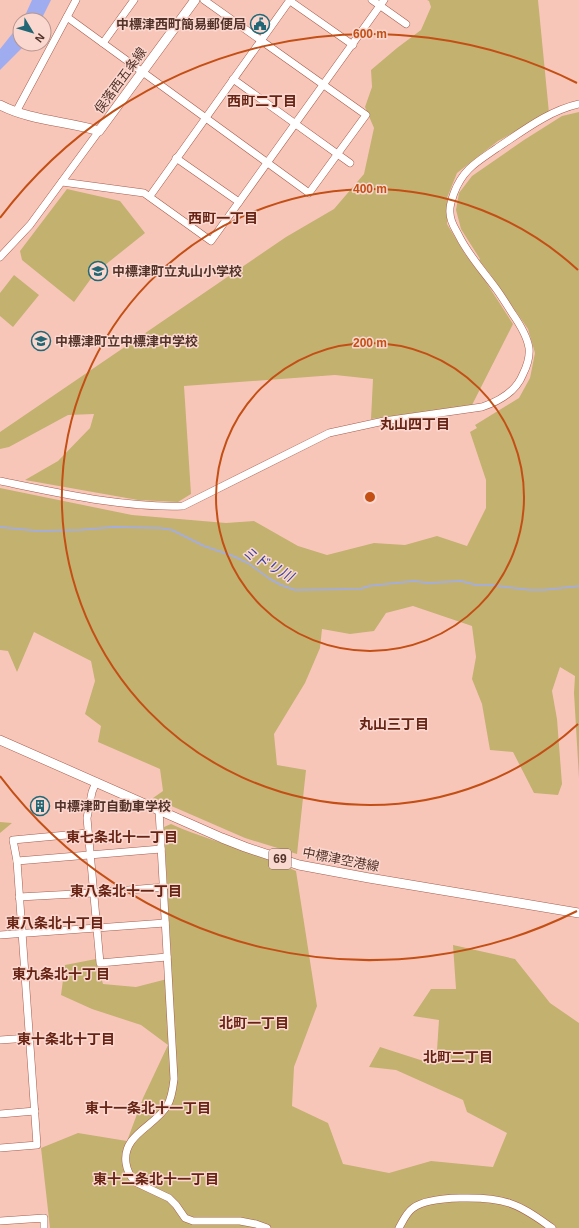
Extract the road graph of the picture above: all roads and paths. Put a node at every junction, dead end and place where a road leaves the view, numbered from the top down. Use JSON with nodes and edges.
{"nodes":[{"id":1,"x":76,"y":0,"type":"edge"},
{"id":2,"x":134,"y":0,"type":"edge"},
{"id":3,"x":195,"y":0,"type":"edge"},
{"id":4,"x":204,"y":0,"type":"edge"},
{"id":5,"x":290,"y":0,"type":"edge"},
{"id":6,"x":372,"y":0,"type":"edge"},
{"id":7,"x":382,"y":3,"type":"edge"},
{"id":8,"x":67,"y":17,"type":"junction"},
{"id":9,"x":406,"y":24,"type":"dead end"},
{"id":10,"x":261,"y":40,"type":"junction"},
{"id":11,"x":103,"y":43,"type":"junction"},
{"id":12,"x":352,"y":45,"type":"junction"},
{"id":13,"x":143,"y":72,"type":"junction"},
{"id":14,"x":233,"y":79,"type":"junction"},
{"id":15,"x":323,"y":85,"type":"junction"},
{"id":16,"x":579,"y":104,"type":"edge"},
{"id":17,"x":0,"y":105,"type":"edge"},
{"id":18,"x":16,"y":112,"type":"junction"},
{"id":19,"x":205,"y":118,"type":"junction"},
{"id":20,"x":295,"y":124,"type":"junction"},
{"id":21,"x":99,"y":131,"type":"junction"},
{"id":22,"x":338,"y":154,"type":"junction"},
{"id":23,"x":176,"y":158,"type":"junction"},
{"id":24,"x":267,"y":162,"type":"junction"},
{"id":25,"x":350,"y":163,"type":"dead end"},
{"id":26,"x":62,"y":182,"type":"junction"},
{"id":27,"x":150,"y":196,"type":"junction"},
{"id":28,"x":239,"y":202,"type":"junction"},
{"id":29,"x":0,"y":257,"type":"edge"},
{"id":30,"x":0,"y":481,"type":"edge"},
{"id":31,"x":0,"y":740,"type":"edge"},
{"id":32,"x":96,"y":782,"type":"junction"},
{"id":33,"x":159,"y":810,"type":"junction"},
{"id":34,"x":88,"y":833,"type":"junction"},
{"id":35,"x":161,"y":849,"type":"junction"},
{"id":36,"x":90,"y":855,"type":"junction"},
{"id":37,"x":17,"y":860,"type":"junction"},
{"id":38,"x":164,"y":887,"type":"junction"},
{"id":39,"x":94,"y":893,"type":"junction"},
{"id":40,"x":19,"y":897,"type":"junction"},
{"id":41,"x":579,"y":913,"type":"edge"},
{"id":42,"x":165,"y":923,"type":"junction"},
{"id":43,"x":97,"y":928,"type":"junction"},
{"id":44,"x":22,"y":933,"type":"junction"},
{"id":45,"x":0,"y":935,"type":"edge"},
{"id":46,"x":167,"y":957,"type":"junction"},
{"id":47,"x":29,"y":1038,"type":"junction"},
{"id":48,"x":0,"y":1040,"type":"edge"},
{"id":49,"x":35,"y":1111,"type":"junction"},
{"id":50,"x":0,"y":1114,"type":"edge"},
{"id":51,"x":0,"y":1148,"type":"edge"},
{"id":52,"x":0,"y":1221,"type":"edge"},
{"id":53,"x":44,"y":1228,"type":"edge"},
{"id":54,"x":267,"y":1228,"type":"edge"},
{"id":55,"x":399,"y":1228,"type":"edge"},
{"id":56,"x":552,"y":1228,"type":"edge"}],
"edges":[{"from":1,"to":8,"type":"street"},
{"from":2,"to":11,"type":"street"},
{"from":3,"to":13,"type":"main road","name":"俣落西五条線"},
{"from":4,"to":10,"type":"street"},
{"from":5,"to":10,"type":"street"},
{"from":5,"to":12,"type":"street"},
{"from":6,"to":7,"type":"street"},
{"from":7,"to":9,"type":"street"},
{"from":7,"to":12,"type":"street"},
{"from":8,"to":11,"type":"street"},
{"from":8,"to":18,"type":"street"},
{"from":10,"to":14,"type":"street"},
{"from":10,"to":15,"type":"street"},
{"from":11,"to":13,"type":"street"},
{"from":12,"to":15,"type":"street"},
{"from":13,"to":19,"type":"street"},
{"from":13,"to":21,"type":"main road","name":"俣落西五条線"},
{"from":14,"to":19,"type":"street"},
{"from":14,"to":20,"type":"street"},
{"from":15,"to":20,"type":"street"},
{"from":15,"to":22,"type":"street"},
{"from":16,"to":30,"type":"street"},
{"from":17,"to":18,"type":"main road","name":"俣落西五条線"},
{"from":18,"to":21,"type":"main road","name":"俣落西五条線"},
{"from":19,"to":23,"type":"street"},
{"from":19,"to":24,"type":"street"},
{"from":20,"to":22,"type":"street"},
{"from":20,"to":24,"type":"street"},
{"from":21,"to":26,"type":"street"},
{"from":22,"to":24,"type":"street"},
{"from":22,"to":25,"type":"street"},
{"from":23,"to":27,"type":"street"},
{"from":23,"to":28,"type":"street"},
{"from":24,"to":28,"type":"street"},
{"from":26,"to":27,"type":"street"},
{"from":26,"to":29,"type":"street"},
{"from":27,"to":28,"type":"street"},
{"from":31,"to":32,"type":"main road","name":"中標津空港線","number":"69"},
{"from":32,"to":33,"type":"main road","name":"中標津空港線","number":"69"},
{"from":32,"to":34,"type":"street"},
{"from":33,"to":35,"type":"street"},
{"from":33,"to":41,"type":"main road","name":"中標津空港線","number":"69"},
{"from":34,"to":36,"type":"street"},
{"from":34,"to":37,"type":"street"},
{"from":35,"to":36,"type":"street"},
{"from":35,"to":38,"type":"street"},
{"from":36,"to":37,"type":"street"},
{"from":36,"to":39,"type":"street"},
{"from":37,"to":40,"type":"street"},
{"from":38,"to":39,"type":"street"},
{"from":38,"to":42,"type":"street"},
{"from":39,"to":40,"type":"street"},
{"from":39,"to":43,"type":"street"},
{"from":40,"to":44,"type":"street"},
{"from":42,"to":43,"type":"street"},
{"from":42,"to":46,"type":"street"},
{"from":43,"to":44,"type":"street"},
{"from":43,"to":46,"type":"street"},
{"from":44,"to":45,"type":"street"},
{"from":44,"to":47,"type":"street"},
{"from":46,"to":54,"type":"street"},
{"from":47,"to":48,"type":"street"},
{"from":47,"to":49,"type":"street"},
{"from":49,"to":50,"type":"street"},
{"from":49,"to":51,"type":"street"},
{"from":52,"to":53,"type":"street"},
{"from":55,"to":56,"type":"street"}]}
